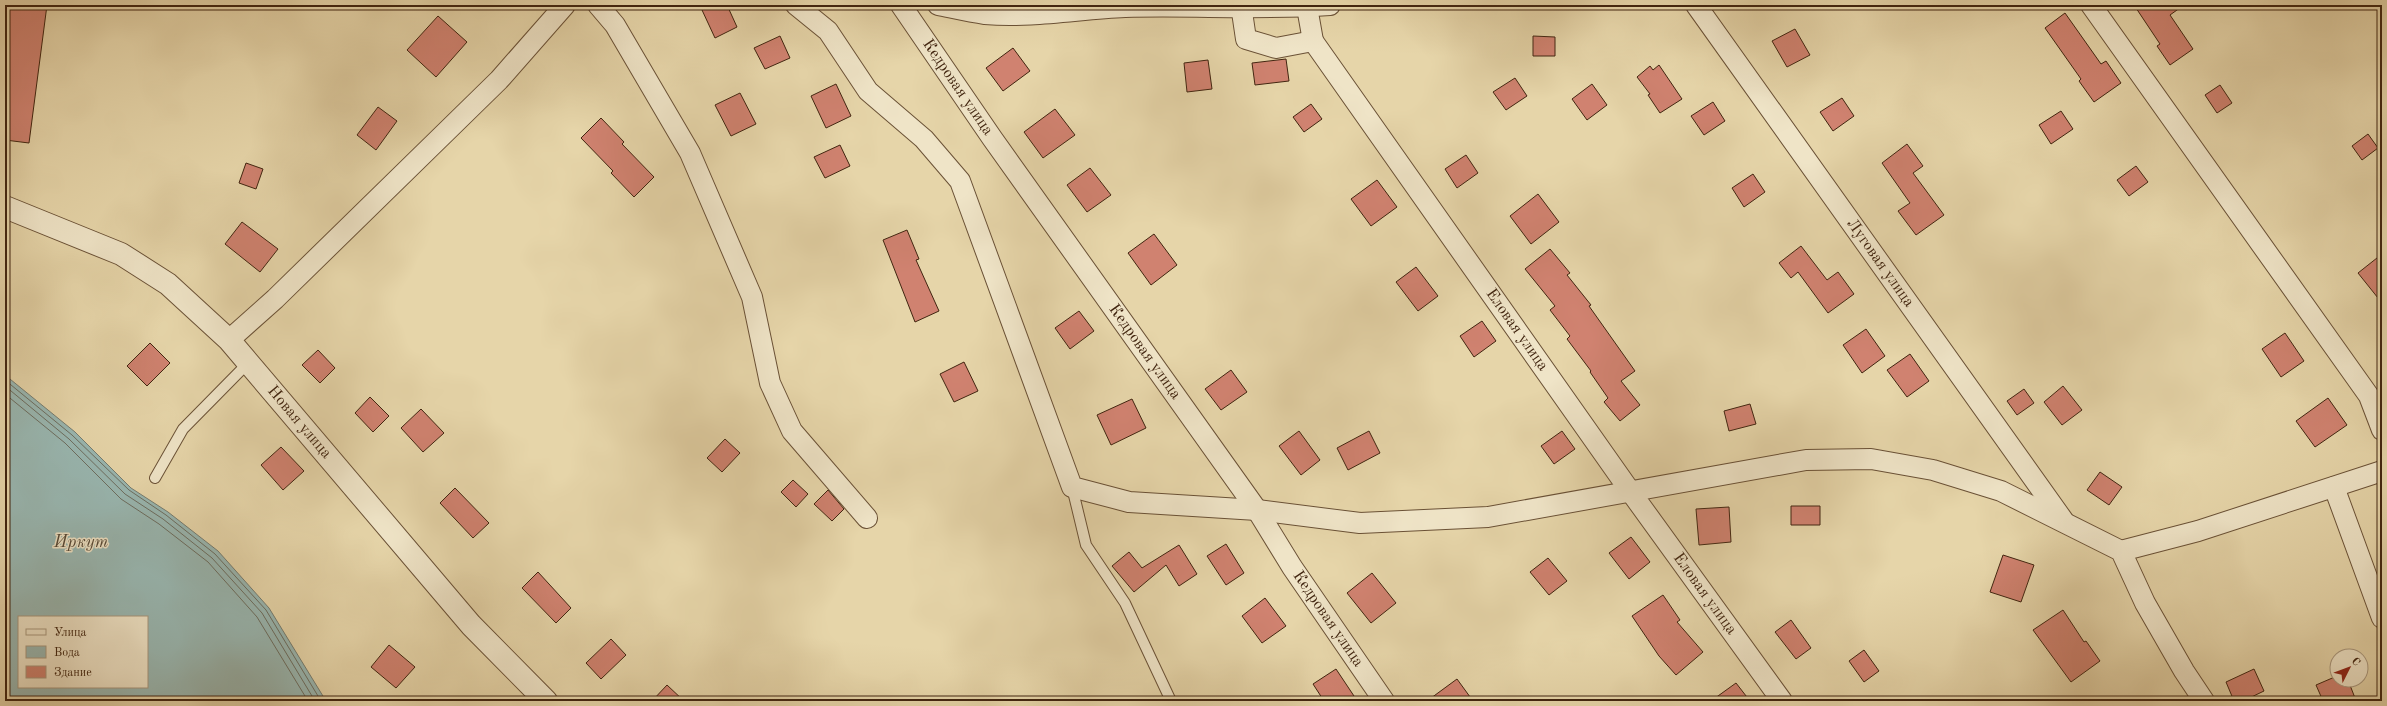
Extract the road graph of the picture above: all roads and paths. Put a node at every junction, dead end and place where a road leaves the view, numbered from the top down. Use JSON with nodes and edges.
{"nodes":[{"id":1,"x":565,"y":5,"type":"edge"},
{"id":2,"x":598,"y":5,"type":"edge"},
{"id":3,"x":796,"y":5,"type":"edge"},
{"id":4,"x":901,"y":5,"type":"edge"},
{"id":5,"x":938,"y":5,"type":"edge"},
{"id":6,"x":1330,"y":5,"type":"edge"},
{"id":7,"x":1696,"y":5,"type":"edge"},
{"id":8,"x":2091,"y":5,"type":"edge"},
{"id":9,"x":1241,"y":7,"type":"edge"},
{"id":10,"x":1307,"y":7,"type":"junction"},
{"id":11,"x":1313,"y":41,"type":"junction"},
{"id":12,"x":5,"y":207,"type":"edge"},
{"id":13,"x":229,"y":340,"type":"junction"},
{"id":14,"x":248,"y":363,"type":"junction"},
{"id":15,"x":2382,"y":430,"type":"edge"},
{"id":16,"x":2382,"y":471,"type":"edge"},
{"id":17,"x":154,"y":478,"type":"dead end"},
{"id":18,"x":1072,"y":487,"type":"junction"},
{"id":19,"x":2334,"y":487,"type":"junction"},
{"id":20,"x":1630,"y":491,"type":"junction"},
{"id":21,"x":1257,"y":510,"type":"junction"},
{"id":22,"x":867,"y":518,"type":"dead end"},
{"id":23,"x":2063,"y":521,"type":"junction"},
{"id":24,"x":2120,"y":552,"type":"junction"},
{"id":25,"x":2382,"y":618,"type":"edge"},
{"id":26,"x":546,"y":701,"type":"edge"},
{"id":27,"x":1171,"y":701,"type":"edge"},
{"id":28,"x":1384,"y":701,"type":"edge"},
{"id":29,"x":1782,"y":701,"type":"edge"},
{"id":30,"x":2204,"y":701,"type":"edge"}],
"edges":[{"from":1,"to":13,"type":"street"},
{"from":2,"to":22,"type":"street"},
{"from":3,"to":18,"type":"street"},
{"from":4,"to":21,"type":"street","name":"Кедровая улица"},
{"from":5,"to":9,"type":"street"},
{"from":6,"to":10,"type":"street"},
{"from":7,"to":23,"type":"street","name":"Луговая улица"},
{"from":8,"to":15,"type":"street"},
{"from":9,"to":10,"type":"street"},
{"from":9,"to":11,"type":"street"},
{"from":10,"to":11,"type":"street"},
{"from":11,"to":20,"type":"street","name":"Еловая улица"},
{"from":12,"to":13,"type":"street","name":"Новая улица"},
{"from":13,"to":14,"type":"street","name":"Новая улица"},
{"from":14,"to":17,"type":"lane"},
{"from":14,"to":26,"type":"street","name":"Новая улица"},
{"from":16,"to":19,"type":"street"},
{"from":18,"to":21,"type":"street"},
{"from":18,"to":27,"type":"lane"},
{"from":19,"to":24,"type":"street"},
{"from":19,"to":25,"type":"street"},
{"from":20,"to":21,"type":"street"},
{"from":20,"to":23,"type":"street"},
{"from":20,"to":29,"type":"street","name":"Еловая улица"},
{"from":21,"to":28,"type":"street","name":"Кедровая улица"},
{"from":23,"to":24,"type":"street"},
{"from":24,"to":30,"type":"street"}]}
